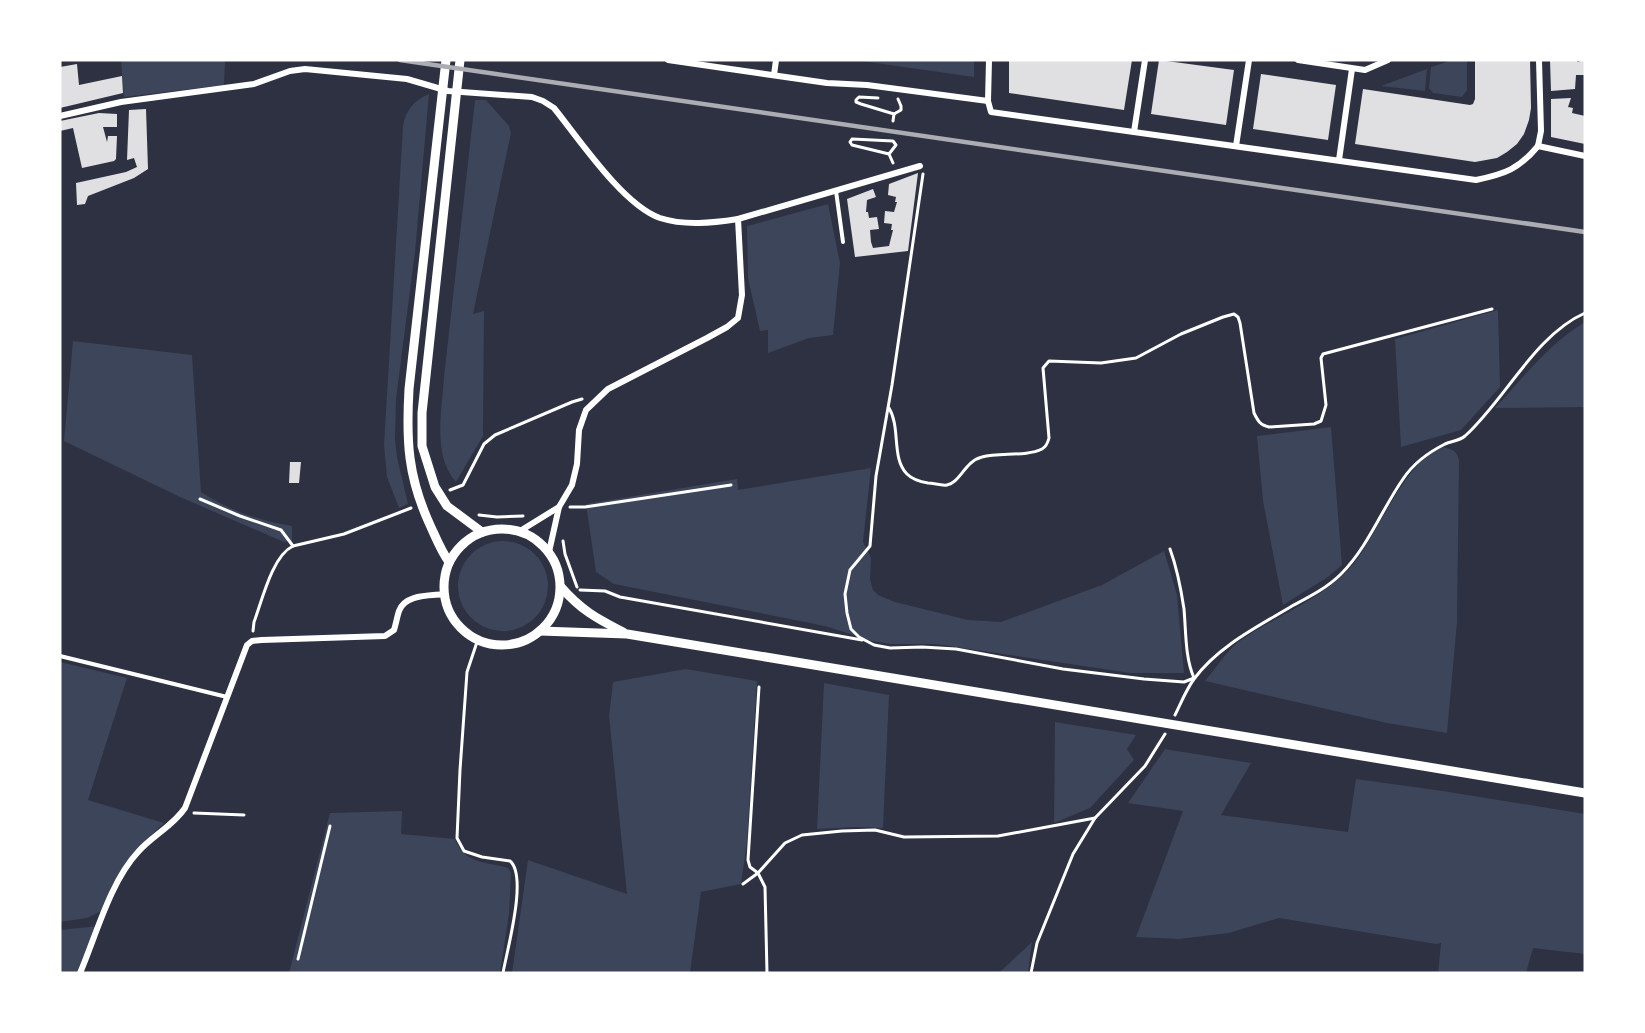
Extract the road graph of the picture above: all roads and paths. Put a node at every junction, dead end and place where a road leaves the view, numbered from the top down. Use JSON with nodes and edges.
{"nodes":[{"id":1,"x":446,"y":60,"type":"edge"},
{"id":2,"x":460,"y":60,"type":"edge"},
{"id":3,"x":668,"y":60,"type":"edge"},
{"id":4,"x":776,"y":60,"type":"edge"},
{"id":5,"x":989,"y":60,"type":"edge"},
{"id":6,"x":1145,"y":60,"type":"edge"},
{"id":7,"x":1249,"y":60,"type":"edge"},
{"id":8,"x":1298,"y":60,"type":"edge"},
{"id":9,"x":1388,"y":60,"type":"edge"},
{"id":10,"x":1539,"y":60,"type":"edge"},
{"id":11,"x":1352,"y":69,"type":"junction"},
{"id":12,"x":774,"y":75,"type":"junction"},
{"id":13,"x":882,"y":99,"type":"dead end"},
{"id":14,"x":898,"y":99,"type":"dead end"},
{"id":15,"x":988,"y":101,"type":"junction"},
{"id":16,"x":894,"y":114,"type":"junction"},
{"id":17,"x":60,"y":116,"type":"edge"},
{"id":18,"x":893,"y":122,"type":"dead end"},
{"id":19,"x":1134,"y":132,"type":"junction"},
{"id":20,"x":1236,"y":146,"type":"junction"},
{"id":21,"x":1538,"y":146,"type":"junction"},
{"id":22,"x":889,"y":154,"type":"junction"},
{"id":23,"x":1585,"y":156,"type":"edge"},
{"id":24,"x":1339,"y":160,"type":"junction"},
{"id":25,"x":920,"y":166,"type":"joint"},
{"id":26,"x":897,"y":173,"type":"junction"},
{"id":27,"x":836,"y":191,"type":"junction"},
{"id":28,"x":738,"y":219,"type":"junction"},
{"id":29,"x":843,"y":242,"type":"dead end"},
{"id":30,"x":1492,"y":309,"type":"dead end"},
{"id":31,"x":1585,"y":313,"type":"edge"},
{"id":32,"x":595,"y":401,"type":"junction"},
{"id":33,"x":888,"y":407,"type":"junction"},
{"id":34,"x":446,"y":482,"type":"dead end"},
{"id":35,"x":731,"y":485,"type":"dead end"},
{"id":36,"x":450,"y":491,"type":"junction"},
{"id":37,"x":453,"y":497,"type":"dead end"},
{"id":38,"x":200,"y":499,"type":"dead end"},
{"id":39,"x":420,"y":504,"type":"junction"},
{"id":40,"x":559,"y":507,"type":"junction"},
{"id":41,"x":472,"y":511,"type":"dead end"},
{"id":42,"x":528,"y":515,"type":"dead end"},
{"id":43,"x":519,"y":531,"type":"junction"},
{"id":44,"x":482,"y":532,"type":"junction"},
{"id":45,"x":562,"y":537,"type":"dead end"},
{"id":46,"x":293,"y":546,"type":"junction"},
{"id":47,"x":1170,"y":549,"type":"dead end"},
{"id":48,"x":549,"y":552,"type":"junction"},
{"id":49,"x":449,"y":562,"type":"junction"},
{"id":50,"x":561,"y":587,"type":"junction"},
{"id":51,"x":578,"y":590,"type":"junction"},
{"id":52,"x":445,"y":594,"type":"junction"},
{"id":53,"x":580,"y":596,"type":"dead end"},
{"id":54,"x":540,"y":631,"type":"junction"},
{"id":55,"x":627,"y":634,"type":"junction"},
{"id":56,"x":478,"y":639,"type":"junction"},
{"id":57,"x":252,"y":641,"type":"junction"},
{"id":58,"x":867,"y":641,"type":"junction"},
{"id":59,"x":60,"y":656,"type":"edge"},
{"id":60,"x":1194,"y":678,"type":"junction"},
{"id":61,"x":759,"y":687,"type":"dead end"},
{"id":62,"x":226,"y":697,"type":"junction"},
{"id":63,"x":1171,"y":717,"type":"junction"},
{"id":64,"x":1585,"y":793,"type":"edge"},
{"id":65,"x":185,"y":808,"type":"junction"},
{"id":66,"x":244,"y":815,"type":"dead end"},
{"id":67,"x":1095,"y":818,"type":"junction"},
{"id":68,"x":330,"y":826,"type":"dead end"},
{"id":69,"x":758,"y":873,"type":"junction"},
{"id":70,"x":743,"y":884,"type":"dead end"},
{"id":71,"x":298,"y":959,"type":"dead end"},
{"id":72,"x":80,"y":973,"type":"edge"},
{"id":73,"x":503,"y":973,"type":"edge"},
{"id":74,"x":767,"y":973,"type":"edge"},
{"id":75,"x":1031,"y":973,"type":"edge"}],
"edges":[{"from":1,"to":39,"type":"street"},
{"from":2,"to":44,"type":"street"},
{"from":3,"to":12,"type":"street"},
{"from":4,"to":12,"type":"street"},
{"from":5,"to":15,"type":"street"},
{"from":6,"to":19,"type":"street"},
{"from":7,"to":20,"type":"street"},
{"from":8,"to":11,"type":"street"},
{"from":9,"to":11,"type":"street"},
{"from":10,"to":21,"type":"street"},
{"from":11,"to":24,"type":"street"},
{"from":12,"to":15,"type":"street"},
{"from":13,"to":16,"type":"path"},
{"from":14,"to":16,"type":"path"},
{"from":15,"to":19,"type":"street"},
{"from":16,"to":18,"type":"path"},
{"from":17,"to":28,"type":"street"},
{"from":19,"to":20,"type":"street"},
{"from":20,"to":24,"type":"street"},
{"from":21,"to":23,"type":"street"},
{"from":21,"to":24,"type":"street"},
{"from":22,"to":22,"type":"path"},
{"from":22,"to":26,"type":"path"},
{"from":25,"to":26,"type":"street"},
{"from":25,"to":33,"type":"path"},
{"from":26,"to":27,"type":"street"},
{"from":27,"to":28,"type":"street"},
{"from":27,"to":29,"type":"lane"},
{"from":28,"to":32,"type":"street"},
{"from":30,"to":33,"type":"path"},
{"from":31,"to":60,"type":"path"},
{"from":32,"to":36,"type":"path"},
{"from":32,"to":40,"type":"street"},
{"from":33,"to":58,"type":"path"},
{"from":34,"to":36,"type":"path"},
{"from":35,"to":40,"type":"path"},
{"from":36,"to":37,"type":"path"},
{"from":38,"to":46,"type":"path"},
{"from":39,"to":46,"type":"path"},
{"from":39,"to":49,"type":"street"},
{"from":40,"to":43,"type":"street"},
{"from":40,"to":48,"type":"street"},
{"from":41,"to":42,"type":"path"},
{"from":43,"to":44,"type":"street"},
{"from":43,"to":48,"type":"street"},
{"from":44,"to":49,"type":"street"},
{"from":45,"to":51,"type":"path"},
{"from":46,"to":57,"type":"path"},
{"from":47,"to":60,"type":"path"},
{"from":48,"to":50,"type":"street"},
{"from":49,"to":52,"type":"street"},
{"from":50,"to":54,"type":"street"},
{"from":50,"to":55,"type":"street"},
{"from":51,"to":53,"type":"path"},
{"from":51,"to":58,"type":"path"},
{"from":52,"to":56,"type":"street"},
{"from":52,"to":57,"type":"street"},
{"from":54,"to":55,"type":"street"},
{"from":54,"to":56,"type":"street"},
{"from":55,"to":63,"type":"street"},
{"from":56,"to":73,"type":"path"},
{"from":57,"to":62,"type":"street"},
{"from":58,"to":60,"type":"path"},
{"from":59,"to":62,"type":"lane"},
{"from":60,"to":63,"type":"path"},
{"from":61,"to":69,"type":"path"},
{"from":62,"to":65,"type":"street"},
{"from":63,"to":64,"type":"street"},
{"from":63,"to":67,"type":"path"},
{"from":65,"to":66,"type":"path"},
{"from":65,"to":72,"type":"street"},
{"from":67,"to":69,"type":"path"},
{"from":67,"to":75,"type":"path"},
{"from":68,"to":71,"type":"path"},
{"from":69,"to":70,"type":"path"},
{"from":69,"to":74,"type":"path"}]}
